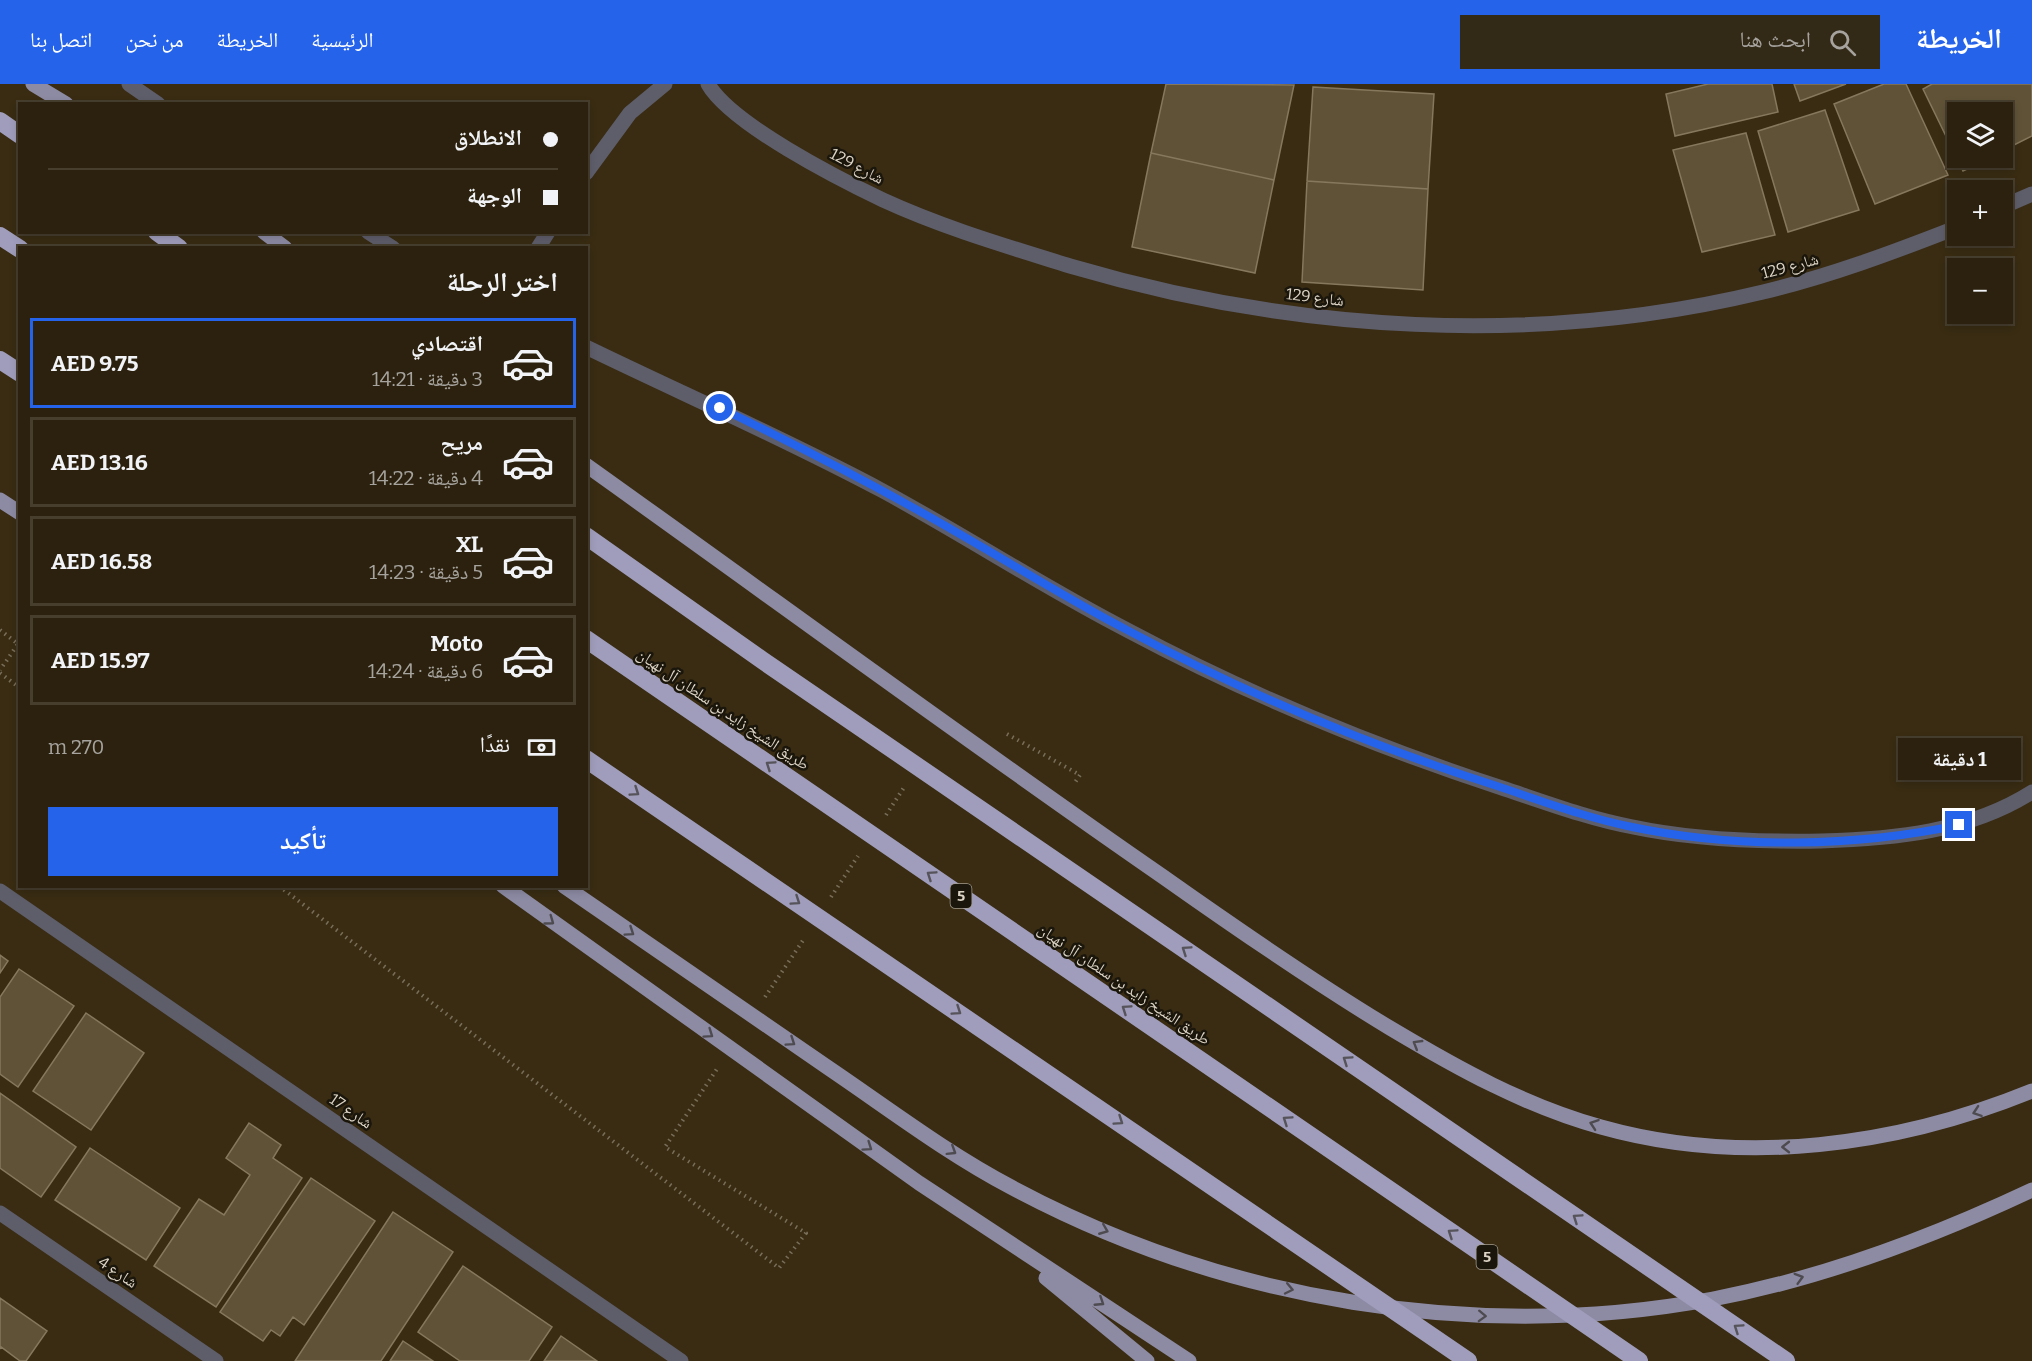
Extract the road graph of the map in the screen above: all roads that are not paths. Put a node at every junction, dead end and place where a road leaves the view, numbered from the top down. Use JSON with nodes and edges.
{"nodes":[{"id":1,"x":33,"y":84,"type":"edge"},
{"id":2,"x":129,"y":84,"type":"edge"},
{"id":3,"x":665,"y":84,"type":"edge"},
{"id":4,"x":708,"y":84,"type":"edge"},
{"id":5,"x":63,"y":102,"type":"edge"},
{"id":6,"x":155,"y":102,"type":"edge"},
{"id":7,"x":0,"y":121,"type":"edge"},
{"id":8,"x":18,"y":134,"type":"edge"},
{"id":9,"x":588,"y":170,"type":"edge"},
{"id":10,"x":2032,"y":194,"type":"edge"},
{"id":11,"x":2013,"y":202,"type":"edge"},
{"id":12,"x":1947,"y":231,"type":"edge"},
{"id":13,"x":160,"y":234,"type":"edge"},
{"id":14,"x":267,"y":234,"type":"edge"},
{"id":15,"x":371,"y":234,"type":"edge"},
{"id":16,"x":0,"y":236,"type":"edge"},
{"id":17,"x":176,"y":246,"type":"edge"},
{"id":18,"x":282,"y":246,"type":"edge"},
{"id":19,"x":390,"y":246,"type":"edge"},
{"id":20,"x":18,"y":248,"type":"edge"},
{"id":21,"x":588,"y":347,"type":"edge"},
{"id":22,"x":0,"y":360,"type":"edge"},
{"id":23,"x":18,"y":372,"type":"edge"},
{"id":24,"x":588,"y":466,"type":"edge"},
{"id":25,"x":0,"y":500,"type":"edge"},
{"id":26,"x":18,"y":512,"type":"edge"},
{"id":27,"x":588,"y":537,"type":"edge"},
{"id":28,"x":588,"y":640,"type":"edge"},
{"id":29,"x":588,"y":760,"type":"edge"},
{"id":30,"x":2032,"y":792,"type":"edge"},
{"id":31,"x":506,"y":888,"type":"edge"},
{"id":32,"x":567,"y":888,"type":"edge"},
{"id":33,"x":0,"y":891,"type":"edge"},
{"id":34,"x":2032,"y":1091,"type":"edge"},
{"id":35,"x":2032,"y":1190,"type":"edge"},
{"id":36,"x":0,"y":1213,"type":"edge"},
{"id":37,"x":989,"y":1230,"type":"junction"},
{"id":38,"x":216,"y":1361,"type":"edge"},
{"id":39,"x":681,"y":1361,"type":"edge"},
{"id":40,"x":1147,"y":1361,"type":"edge"},
{"id":41,"x":1189,"y":1361,"type":"edge"},
{"id":42,"x":1468,"y":1361,"type":"edge"},
{"id":43,"x":1639,"y":1361,"type":"edge"},
{"id":44,"x":1784,"y":1361,"type":"edge"}],
"edges":[{"from":1,"to":5,"type":"main road"},
{"from":2,"to":6,"type":"street"},
{"from":3,"to":9,"type":"street"},
{"from":4,"to":12,"type":"street","name":"شارع 129"},
{"from":7,"to":8,"type":"highway"},
{"from":10,"to":11,"type":"street"},
{"from":13,"to":17,"type":"highway"},
{"from":14,"to":18,"type":"main road"},
{"from":15,"to":19,"type":"street"},
{"from":16,"to":20,"type":"highway"},
{"from":21,"to":30,"type":"street"},
{"from":22,"to":23,"type":"highway"},
{"from":34,"to":24,"type":"main road","one_way":true},
{"from":25,"to":26,"type":"main road"},
{"from":44,"to":27,"type":"highway","one_way":true},
{"from":43,"to":28,"type":"highway","name":"طريق الشيخ زايد بن سلطان آل نهيان","number":"5","one_way":true},
{"from":29,"to":42,"type":"highway","one_way":true},
{"from":31,"to":37,"type":"main road","one_way":true},
{"from":32,"to":35,"type":"main road","one_way":true},
{"from":33,"to":39,"type":"street","name":"شارع 17"},
{"from":36,"to":38,"type":"street","name":"شارع 4"},
{"from":37,"to":40,"type":"main road"},
{"from":37,"to":41,"type":"main road","one_way":true}]}
